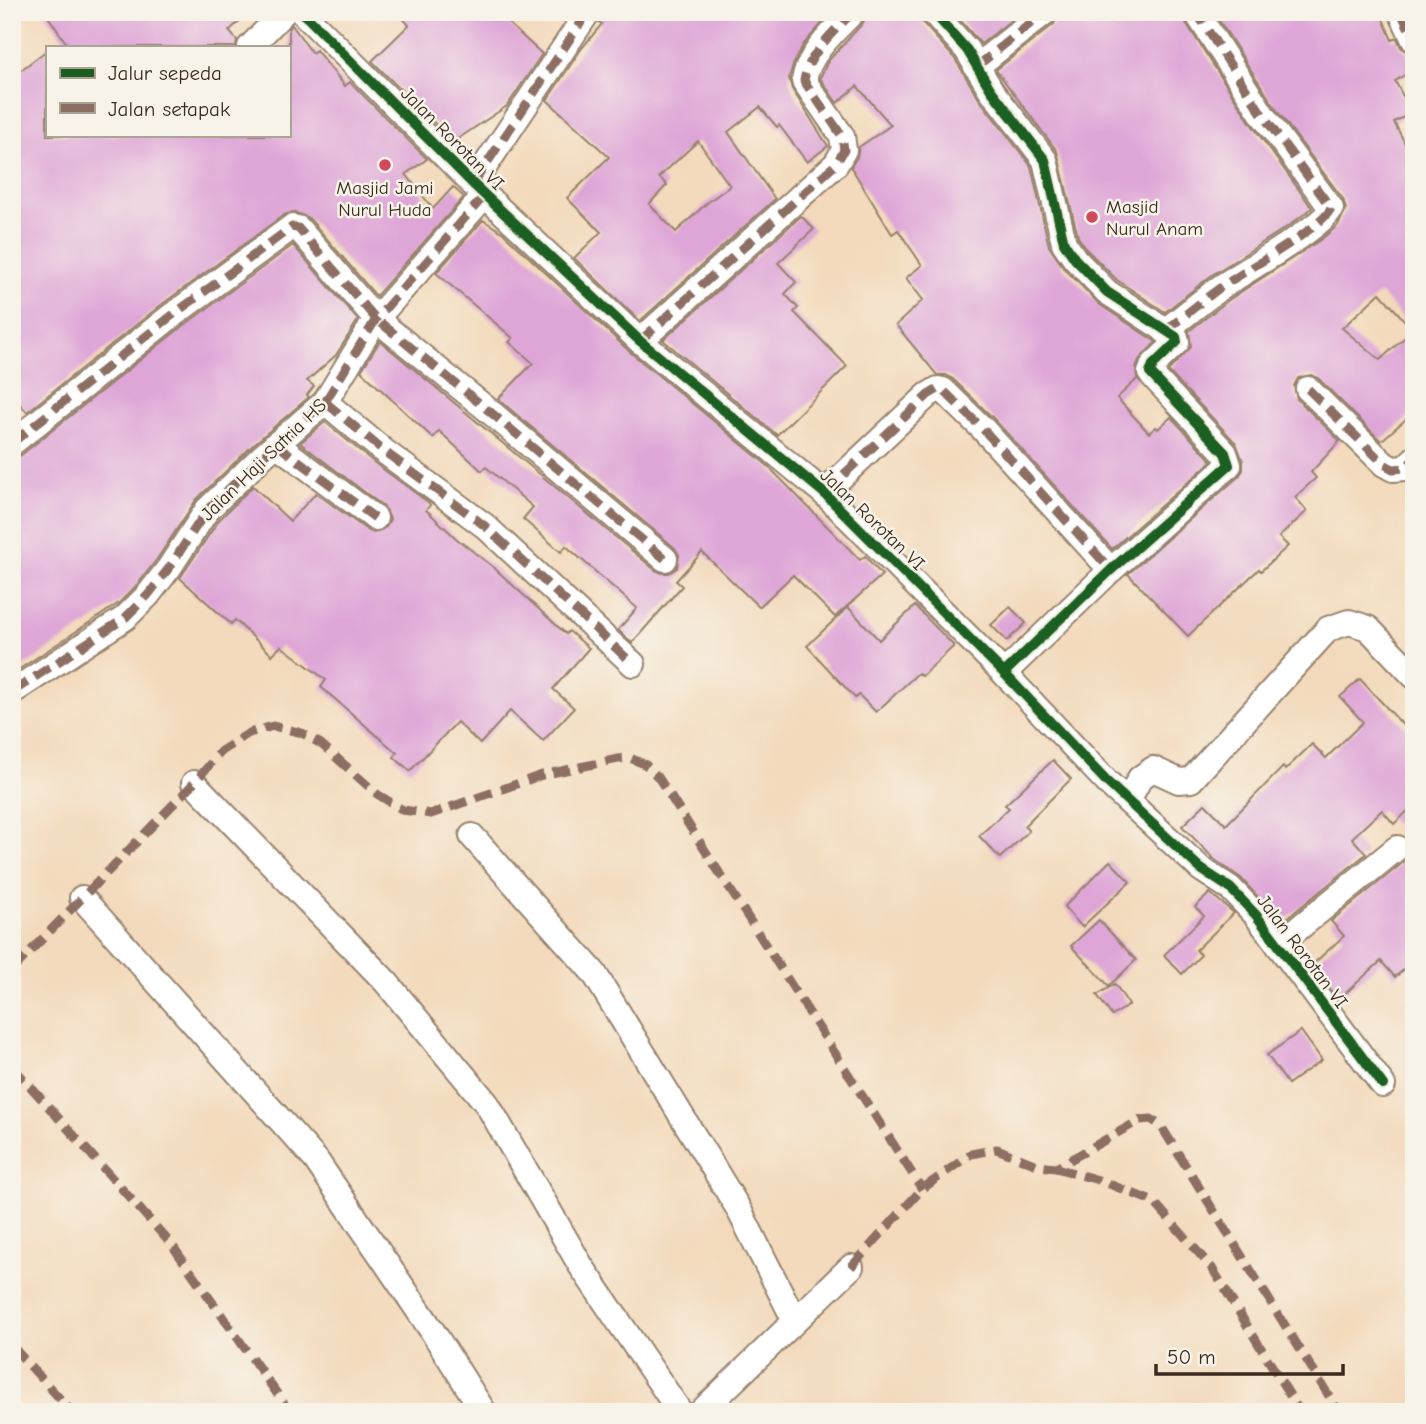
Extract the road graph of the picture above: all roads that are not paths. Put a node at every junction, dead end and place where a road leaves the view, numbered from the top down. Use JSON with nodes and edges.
{"nodes":[{"id":1,"x":284,"y":12,"type":"edge"},
{"id":2,"x":302,"y":12,"type":"edge"},
{"id":3,"x":588,"y":12,"type":"edge"},
{"id":4,"x":853,"y":12,"type":"edge"},
{"id":5,"x":933,"y":12,"type":"edge"},
{"id":6,"x":1045,"y":12,"type":"edge"},
{"id":7,"x":1196,"y":12,"type":"edge"},
{"id":8,"x":1401,"y":12,"type":"edge"},
{"id":9,"x":1414,"y":40,"type":"edge"},
{"id":10,"x":251,"y":46,"type":"edge"},
{"id":11,"x":976,"y":67,"type":"junction"},
{"id":12,"x":479,"y":190,"type":"junction"},
{"id":13,"x":376,"y":319,"type":"junction"},
{"id":14,"x":1165,"y":331,"type":"junction"},
{"id":15,"x":640,"y":341,"type":"junction"},
{"id":16,"x":1308,"y":389,"type":"dead end"},
{"id":17,"x":325,"y":402,"type":"junction"},
{"id":18,"x":12,"y":443,"type":"edge"},
{"id":19,"x":276,"y":444,"type":"junction"},
{"id":20,"x":1414,"y":459,"type":"edge"},
{"id":21,"x":824,"y":493,"type":"junction"},
{"id":22,"x":375,"y":517,"type":"dead end"},
{"id":23,"x":665,"y":559,"type":"dead end"},
{"id":24,"x":1111,"y":570,"type":"junction"},
{"id":25,"x":632,"y":664,"type":"dead end"},
{"id":26,"x":1004,"y":673,"type":"junction"},
{"id":27,"x":1414,"y":676,"type":"edge"},
{"id":28,"x":12,"y":692,"type":"edge"},
{"id":29,"x":194,"y":783,"type":"dead end"},
{"id":30,"x":1128,"y":801,"type":"junction"},
{"id":31,"x":472,"y":835,"type":"dead end"},
{"id":32,"x":1397,"y":848,"type":"dead end"},
{"id":33,"x":82,"y":898,"type":"dead end"},
{"id":34,"x":1278,"y":945,"type":"junction"},
{"id":35,"x":1383,"y":1085,"type":"dead end"},
{"id":36,"x":851,"y":1268,"type":"dead end"},
{"id":37,"x":795,"y":1321,"type":"junction"},
{"id":38,"x":484,"y":1412,"type":"edge"},
{"id":39,"x":680,"y":1412,"type":"edge"},
{"id":40,"x":701,"y":1412,"type":"edge"}],
"edges":[{"from":1,"to":10,"type":"street"},
{"from":2,"to":12,"type":"street","name":"Jalan Rorotan VI"},
{"from":3,"to":12,"type":"street","name":"Jalan Haji Satria HS"},
{"from":4,"to":15,"type":"street"},
{"from":5,"to":11,"type":"street"},
{"from":6,"to":11,"type":"street"},
{"from":7,"to":14,"type":"street"},
{"from":8,"to":9,"type":"street"},
{"from":11,"to":14,"type":"street"},
{"from":12,"to":13,"type":"street","name":"Jalan Haji Satria HS"},
{"from":12,"to":15,"type":"street","name":"Jalan Rorotan VI"},
{"from":13,"to":17,"type":"street","name":"Jalan Haji Satria HS"},
{"from":13,"to":18,"type":"street"},
{"from":13,"to":23,"type":"street"},
{"from":14,"to":24,"type":"street"},
{"from":15,"to":21,"type":"street","name":"Jalan Rorotan VI"},
{"from":16,"to":20,"type":"street"},
{"from":17,"to":19,"type":"street","name":"Jalan Haji Satria HS"},
{"from":17,"to":25,"type":"street"},
{"from":19,"to":22,"type":"street"},
{"from":19,"to":28,"type":"street","name":"Jalan Haji Satria HS"},
{"from":21,"to":24,"type":"street"},
{"from":21,"to":26,"type":"street","name":"Jalan Rorotan VI"},
{"from":24,"to":26,"type":"street"},
{"from":26,"to":30,"type":"street","name":"Jalan Rorotan VI"},
{"from":27,"to":30,"type":"street"},
{"from":29,"to":39,"type":"street"},
{"from":30,"to":34,"type":"street","name":"Jalan Rorotan VI"},
{"from":31,"to":37,"type":"street"},
{"from":32,"to":34,"type":"street"},
{"from":33,"to":38,"type":"street"},
{"from":34,"to":35,"type":"street","name":"Jalan Rorotan VI"},
{"from":36,"to":37,"type":"street"},
{"from":37,"to":40,"type":"street"}]}
